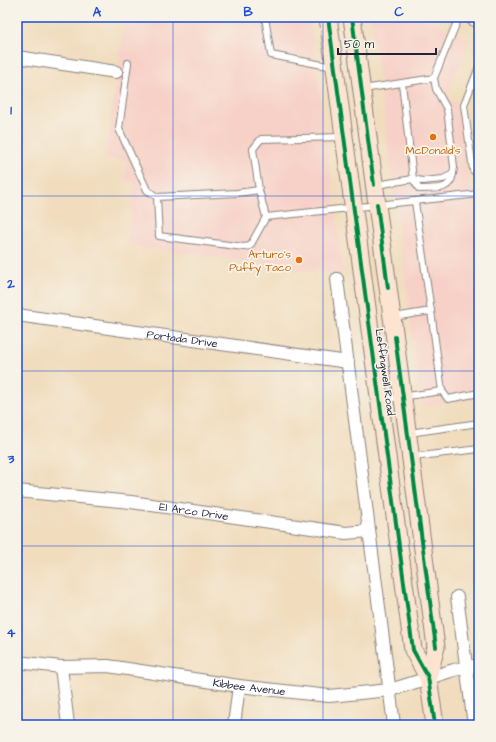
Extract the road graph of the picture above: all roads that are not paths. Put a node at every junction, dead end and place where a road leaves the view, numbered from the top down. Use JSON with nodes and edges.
{"nodes":[{"id":1,"x":265,"y":17,"type":"edge"},
{"id":2,"x":328,"y":17,"type":"edge"},
{"id":3,"x":352,"y":17,"type":"edge"},
{"id":4,"x":356,"y":17,"type":"edge"},
{"id":5,"x":459,"y":17,"type":"edge"},
{"id":6,"x":474,"y":17,"type":"edge"},
{"id":7,"x":479,"y":19,"type":"edge"},
{"id":8,"x":355,"y":36,"type":"junction"},
{"id":9,"x":17,"y":57,"type":"edge"},
{"id":10,"x":128,"y":63,"type":"dead end"},
{"id":11,"x":335,"y":67,"type":"junction"},
{"id":12,"x":479,"y":67,"type":"edge"},
{"id":13,"x":116,"y":72,"type":"dead end"},
{"id":14,"x":434,"y":78,"type":"junction"},
{"id":15,"x":402,"y":83,"type":"junction"},
{"id":16,"x":362,"y":90,"type":"junction"},
{"id":17,"x":344,"y":137,"type":"junction"},
{"id":18,"x":479,"y":172,"type":"edge"},
{"id":19,"x":413,"y":179,"type":"junction"},
{"id":20,"x":374,"y":185,"type":"junction"},
{"id":21,"x":259,"y":190,"type":"junction"},
{"id":22,"x":479,"y":194,"type":"edge"},
{"id":23,"x":157,"y":197,"type":"junction"},
{"id":24,"x":415,"y":202,"type":"junction"},
{"id":25,"x":377,"y":204,"type":"junction"},
{"id":26,"x":354,"y":207,"type":"junction"},
{"id":27,"x":266,"y":217,"type":"junction"},
{"id":28,"x":337,"y":279,"type":"dead end"},
{"id":29,"x":431,"y":311,"type":"junction"},
{"id":30,"x":17,"y":315,"type":"edge"},
{"id":31,"x":392,"y":318,"type":"junction"},
{"id":32,"x":348,"y":362,"type":"junction"},
{"id":33,"x":442,"y":391,"type":"junction"},
{"id":34,"x":479,"y":393,"type":"edge"},
{"id":35,"x":403,"y":397,"type":"junction"},
{"id":36,"x":379,"y":400,"type":"junction"},
{"id":37,"x":479,"y":423,"type":"edge"},
{"id":38,"x":407,"y":433,"type":"junction"},
{"id":39,"x":479,"y":449,"type":"edge"},
{"id":40,"x":411,"y":457,"type":"junction"},
{"id":41,"x":17,"y":492,"type":"edge"},
{"id":42,"x":369,"y":530,"type":"junction"},
{"id":43,"x":457,"y":597,"type":"dead end"},
{"id":44,"x":17,"y":662,"type":"edge"},
{"id":45,"x":479,"y":665,"type":"edge"},
{"id":46,"x":61,"y":666,"type":"junction"},
{"id":47,"x":466,"y":667,"type":"junction"},
{"id":48,"x":428,"y":678,"type":"junction"},
{"id":49,"x":239,"y":686,"type":"junction"},
{"id":50,"x":390,"y":690,"type":"junction"},
{"id":51,"x":68,"y":725,"type":"edge"},
{"id":52,"x":234,"y":725,"type":"edge"},
{"id":53,"x":394,"y":725,"type":"edge"},
{"id":54,"x":435,"y":725,"type":"edge"},
{"id":55,"x":474,"y":725,"type":"edge"}],
"edges":[{"from":1,"to":11,"type":"lane"},
{"from":2,"to":11,"type":"main road","name":"Leffingwell Road"},
{"from":3,"to":8,"type":"main road","name":"Leffingwell Road"},
{"from":4,"to":8,"type":"main road"},
{"from":5,"to":14,"type":"lane"},
{"from":6,"to":7,"type":"main road"},
{"from":8,"to":16,"type":"main road","name":"Leffingwell Road"},
{"from":9,"to":13,"type":"street"},
{"from":10,"to":23,"type":"lane"},
{"from":11,"to":17,"type":"main road","name":"Leffingwell Road"},
{"from":12,"to":18,"type":"lane"},
{"from":14,"to":15,"type":"lane"},
{"from":14,"to":19,"type":"lane"},
{"from":15,"to":16,"type":"lane"},
{"from":15,"to":19,"type":"lane"},
{"from":16,"to":20,"type":"main road","name":"Leffingwell Road"},
{"from":17,"to":21,"type":"lane"},
{"from":17,"to":26,"type":"main road","name":"Leffingwell Road"},
{"from":19,"to":20,"type":"lane"},
{"from":20,"to":25,"type":"main road","name":"Leffingwell Road"},
{"from":21,"to":23,"type":"lane"},
{"from":21,"to":27,"type":"lane"},
{"from":22,"to":24,"type":"lane"},
{"from":23,"to":27,"type":"lane"},
{"from":24,"to":25,"type":"lane"},
{"from":24,"to":29,"type":"lane"},
{"from":25,"to":26,"type":"lane"},
{"from":25,"to":31,"type":"main road","name":"Leffingwell Road"},
{"from":26,"to":27,"type":"lane"},
{"from":26,"to":36,"type":"main road","name":"Leffingwell Road"},
{"from":28,"to":32,"type":"street"},
{"from":29,"to":31,"type":"lane"},
{"from":29,"to":33,"type":"lane"},
{"from":30,"to":32,"type":"street","name":"Portada Drive"},
{"from":31,"to":35,"type":"main road","name":"Leffingwell Road"},
{"from":32,"to":42,"type":"street"},
{"from":33,"to":34,"type":"lane"},
{"from":33,"to":35,"type":"lane"},
{"from":35,"to":36,"type":"lane"},
{"from":35,"to":38,"type":"main road","name":"Leffingwell Road"},
{"from":36,"to":48,"type":"main road","name":"Leffingwell Road"},
{"from":37,"to":38,"type":"lane"},
{"from":38,"to":40,"type":"main road","name":"Leffingwell Road"},
{"from":39,"to":40,"type":"lane"},
{"from":40,"to":48,"type":"main road","name":"Leffingwell Road"},
{"from":41,"to":42,"type":"street","name":"El Arco Drive"},
{"from":42,"to":50,"type":"street"},
{"from":43,"to":47,"type":"street"},
{"from":44,"to":46,"type":"street","name":"Kibbee Avenue"},
{"from":45,"to":47,"type":"street","name":"Kibbee Avenue"},
{"from":46,"to":49,"type":"street","name":"Kibbee Avenue"},
{"from":46,"to":51,"type":"street"},
{"from":47,"to":48,"type":"street","name":"Kibbee Avenue"},
{"from":47,"to":55,"type":"street"},
{"from":48,"to":50,"type":"street","name":"Kibbee Avenue"},
{"from":48,"to":54,"type":"main road","name":"Leffingwell Road"},
{"from":49,"to":50,"type":"street","name":"Kibbee Avenue"},
{"from":49,"to":52,"type":"street"},
{"from":50,"to":53,"type":"street"}]}
